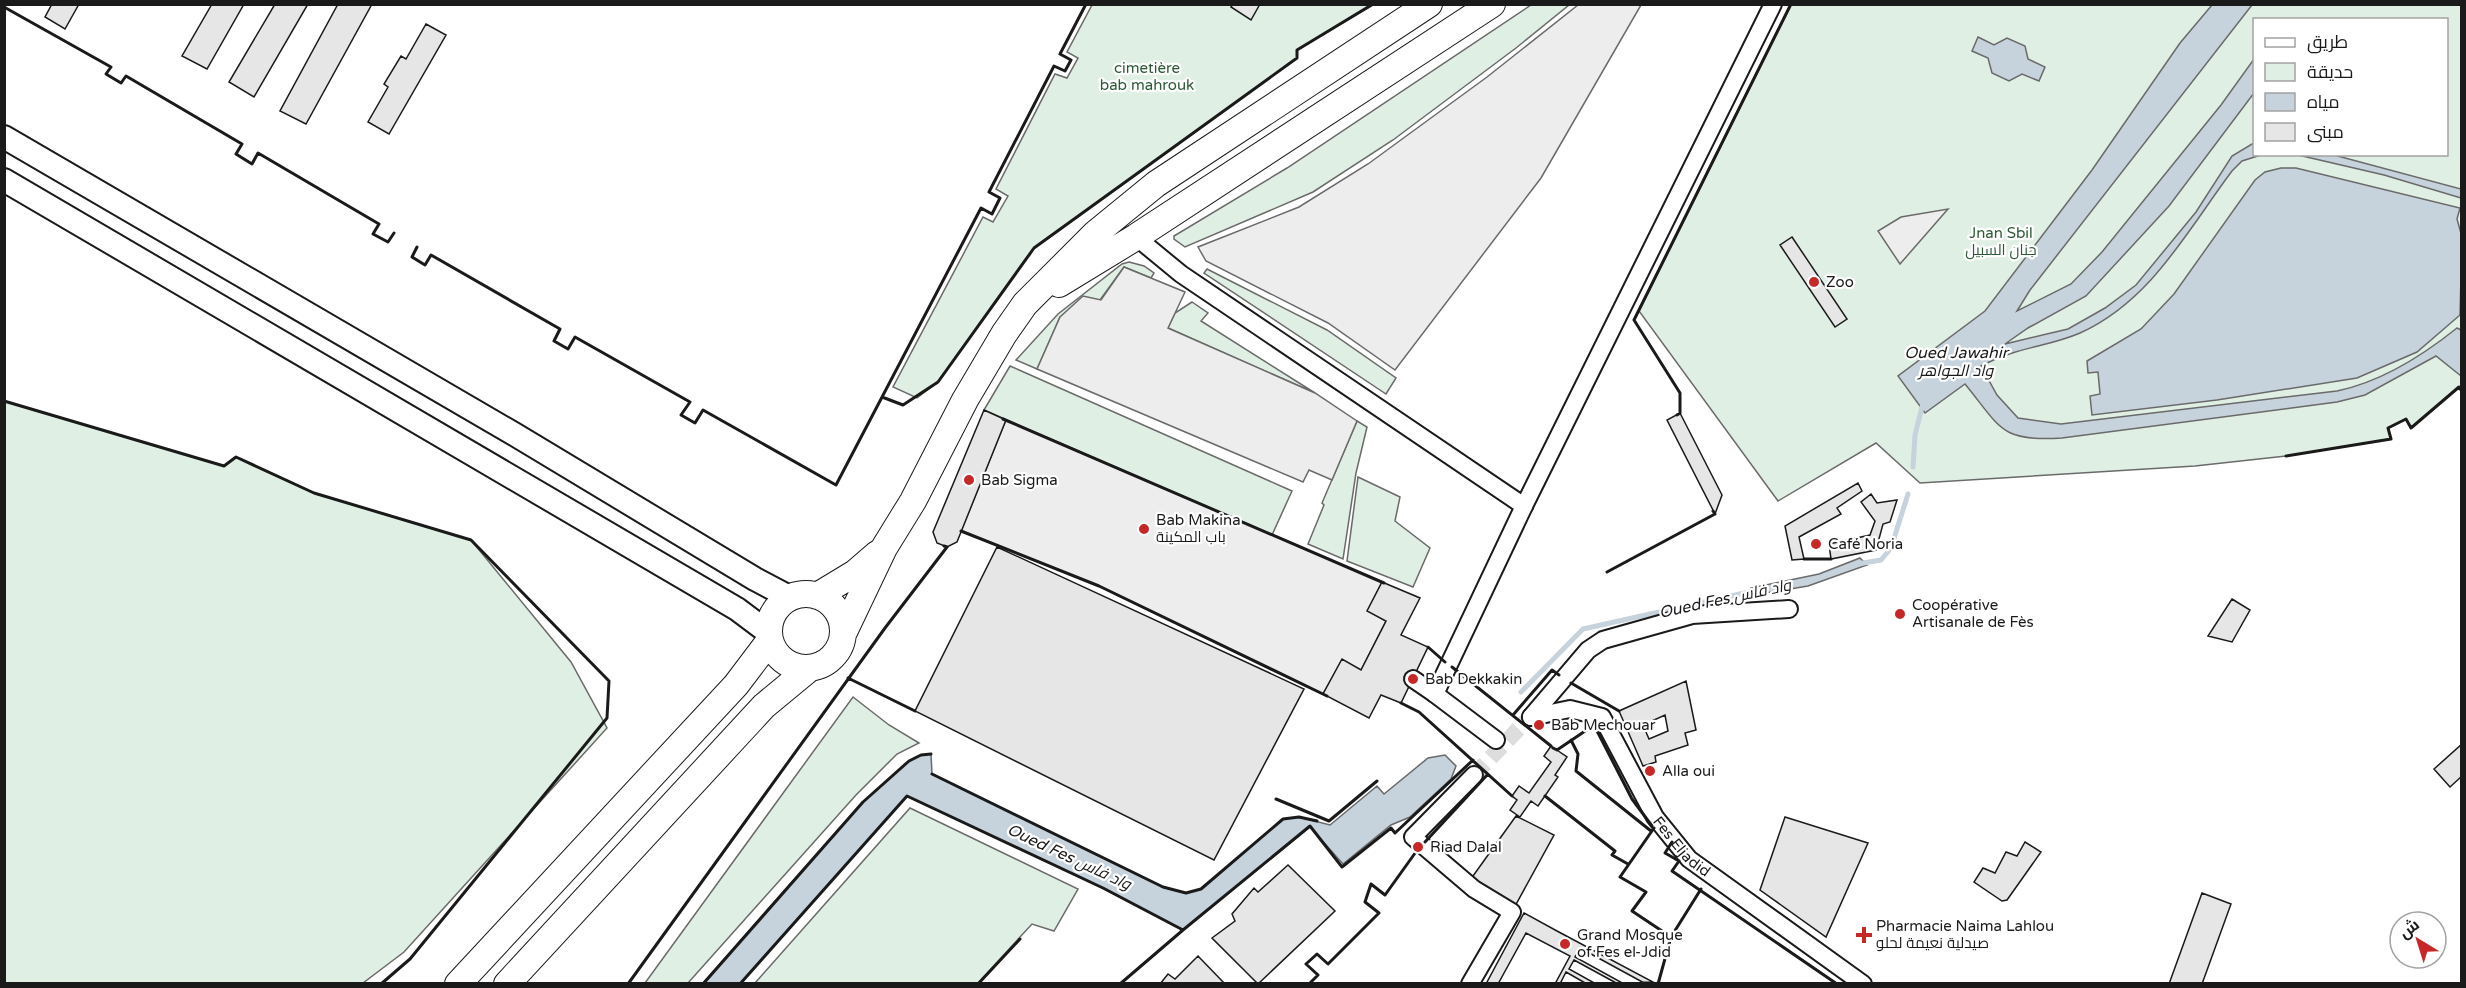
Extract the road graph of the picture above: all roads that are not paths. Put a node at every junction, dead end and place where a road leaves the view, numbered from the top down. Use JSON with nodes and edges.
{"nodes":[{"id":1,"x":1429,"y":4,"type":"edge"},
{"id":2,"x":1492,"y":4,"type":"edge"},
{"id":3,"x":1773,"y":4,"type":"edge"},
{"id":4,"x":4,"y":137,"type":"edge"},
{"id":5,"x":4,"y":180,"type":"edge"},
{"id":6,"x":1136,"y":237,"type":"junction"},
{"id":7,"x":1025,"y":304,"type":"junction"},
{"id":8,"x":1524,"y":506,"type":"junction"},
{"id":9,"x":884,"y":548,"type":"junction"},
{"id":10,"x":817,"y":596,"type":"junction"},
{"id":11,"x":791,"y":598,"type":"junction"},
{"id":12,"x":1789,"y":609,"type":"dead end"},
{"id":13,"x":843,"y":634,"type":"junction"},
{"id":14,"x":770,"y":637,"type":"junction"},
{"id":15,"x":810,"y":668,"type":"junction"},
{"id":16,"x":1413,"y":679,"type":"dead end"},
{"id":17,"x":1435,"y":694,"type":"junction"},
{"id":18,"x":1496,"y":740,"type":"dead end"},
{"id":19,"x":1474,"y":775,"type":"tunnel mouth"},
{"id":20,"x":459,"y":984,"type":"edge"},
{"id":21,"x":507,"y":984,"type":"edge"},
{"id":22,"x":1470,"y":984,"type":"edge"},
{"id":23,"x":1863,"y":984,"type":"edge"}],
"edges":[{"from":1,"to":7,"type":"main road"},
{"from":2,"to":6,"type":"main road"},
{"from":3,"to":8,"type":"street"},
{"from":4,"to":11,"type":"main road"},
{"from":5,"to":14,"type":"main road"},
{"from":6,"to":7,"type":"main road"},
{"from":6,"to":8,"type":"street"},
{"from":7,"to":9,"type":"main road"},
{"from":8,"to":17,"type":"street"},
{"from":9,"to":10,"type":"main road"},
{"from":9,"to":13,"type":"main road"},
{"from":10,"to":11,"type":"main road"},
{"from":10,"to":13,"type":"main road"},
{"from":11,"to":14,"type":"main road"},
{"from":12,"to":23,"type":"street","name":"Fes Eljadid"},
{"from":13,"to":15,"type":"main road"},
{"from":14,"to":15,"type":"main road"},
{"from":14,"to":20,"type":"main road"},
{"from":15,"to":21,"type":"main road"},
{"from":16,"to":17,"type":"street"},
{"from":17,"to":18,"type":"street"},
{"from":19,"to":22,"type":"street"}]}
